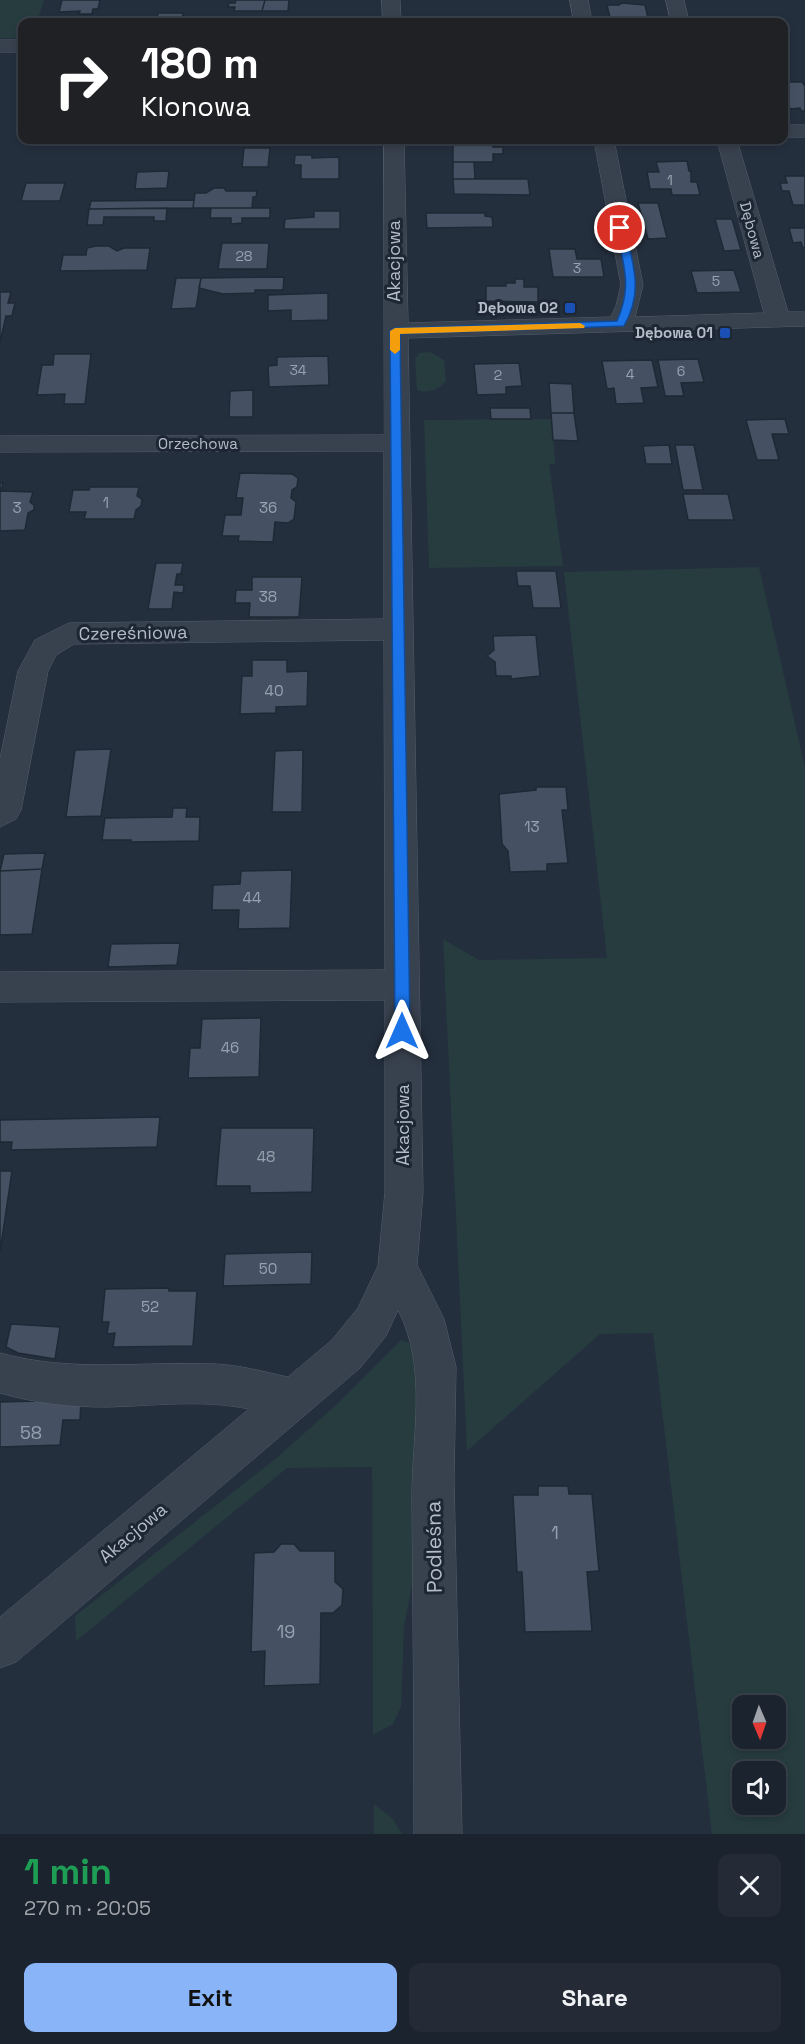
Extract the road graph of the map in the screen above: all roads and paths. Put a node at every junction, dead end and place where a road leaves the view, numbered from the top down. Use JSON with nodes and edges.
{"nodes":[{"id":1,"x":391,"y":0,"type":"edge"},
{"id":2,"x":579,"y":0,"type":"edge"},
{"id":3,"x":675,"y":0,"type":"edge"},
{"id":4,"x":392,"y":18,"type":"edge"},
{"id":5,"x":582,"y":18,"type":"edge"},
{"id":6,"x":679,"y":18,"type":"edge"},
{"id":7,"x":0,"y":46,"type":"edge"},
{"id":8,"x":18,"y":46,"type":"edge"},
{"id":9,"x":805,"y":130,"type":"edge"},
{"id":10,"x":788,"y":131,"type":"edge"},
{"id":11,"x":394,"y":144,"type":"edge"},
{"id":12,"x":605,"y":144,"type":"edge"},
{"id":13,"x":728,"y":144,"type":"edge"},
{"id":14,"x":805,"y":319,"type":"edge"},
{"id":15,"x":778,"y":320,"type":"junction"},
{"id":16,"x":620,"y":324,"type":"junction"},
{"id":17,"x":395,"y":331,"type":"junction"},
{"id":18,"x":0,"y":444,"type":"edge"},
{"id":19,"x":396,"y":444,"type":"junction"},
{"id":20,"x":399,"y":629,"type":"junction"},
{"id":21,"x":0,"y":814,"type":"edge"},
{"id":22,"x":402,"y":986,"type":"junction"},
{"id":23,"x":0,"y":987,"type":"edge"},
{"id":24,"x":397,"y":1268,"type":"junction"},
{"id":25,"x":0,"y":1372,"type":"edge"},
{"id":26,"x":292,"y":1398,"type":"junction"},
{"id":27,"x":0,"y":1646,"type":"edge"},
{"id":28,"x":438,"y":1834,"type":"edge"}],
"edges":[{"from":1,"to":4,"type":"street"},
{"from":2,"to":5,"type":"street"},
{"from":3,"to":6,"type":"street"},
{"from":7,"to":8,"type":"street"},
{"from":9,"to":10,"type":"street"},
{"from":11,"to":17,"type":"street","name":"Akacjowa"},
{"from":12,"to":16,"type":"street"},
{"from":13,"to":15,"type":"street","name":"Dębowa"},
{"from":14,"to":15,"type":"street"},
{"from":15,"to":16,"type":"street"},
{"from":16,"to":17,"type":"street"},
{"from":17,"to":19,"type":"street","name":"Akacjowa"},
{"from":18,"to":19,"type":"street","name":"Orzechowa"},
{"from":19,"to":20,"type":"street","name":"Akacjowa"},
{"from":20,"to":21,"type":"street","name":"Czereśniowa"},
{"from":20,"to":22,"type":"street","name":"Akacjowa"},
{"from":22,"to":23,"type":"street"},
{"from":22,"to":24,"type":"street","name":"Akacjowa"},
{"from":24,"to":26,"type":"street","name":"Akacjowa"},
{"from":24,"to":28,"type":"street","name":"Podleśna"},
{"from":25,"to":26,"type":"street"},
{"from":26,"to":27,"type":"street","name":"Akacjowa"}]}
